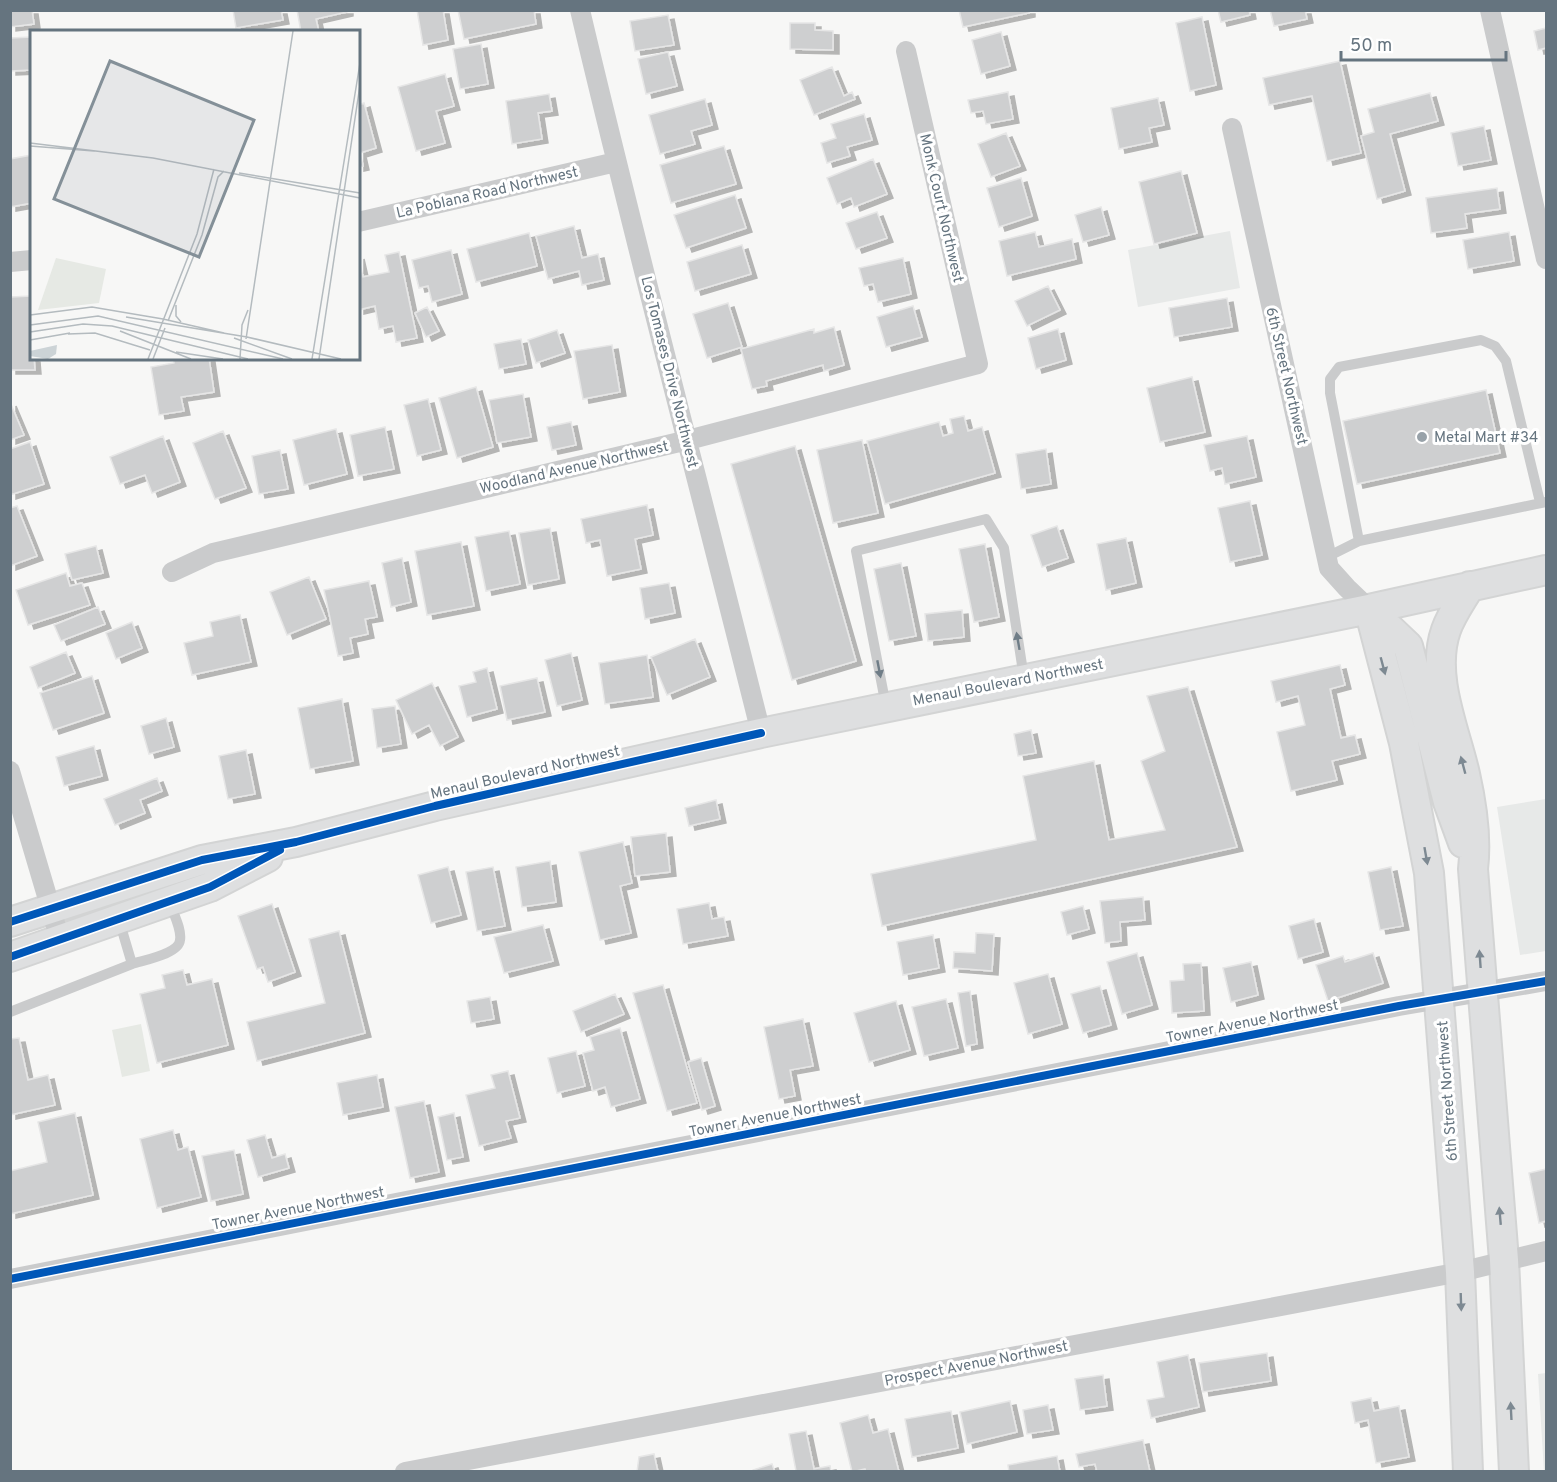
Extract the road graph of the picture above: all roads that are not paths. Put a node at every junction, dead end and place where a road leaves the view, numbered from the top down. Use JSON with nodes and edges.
{"nodes":[{"id":1,"x":580,"y":10,"type":"edge"},
{"id":2,"x":1490,"y":10,"type":"edge"},
{"id":3,"x":906,"y":51,"type":"dead end"},
{"id":4,"x":1232,"y":128,"type":"dead end"},
{"id":5,"x":616,"y":162,"type":"junction"},
{"id":6,"x":360,"y":222,"type":"edge"},
{"id":7,"x":1546,"y":259,"type":"edge"},
{"id":8,"x":30,"y":260,"type":"edge"},
{"id":9,"x":10,"y":262,"type":"edge"},
{"id":10,"x":978,"y":364,"type":"joint"},
{"id":11,"x":688,"y":440,"type":"junction"},
{"id":12,"x":1543,"y":502,"type":"edge"},
{"id":13,"x":1359,"y":541,"type":"junction"},
{"id":14,"x":1327,"y":557,"type":"junction"},
{"id":15,"x":1546,"y":570,"type":"edge"},
{"id":16,"x":172,"y":572,"type":"dead end"},
{"id":17,"x":1470,"y":586,"type":"junction"},
{"id":18,"x":1369,"y":609,"type":"junction"},
{"id":19,"x":1024,"y":679,"type":"junction"},
{"id":20,"x":886,"y":707,"type":"junction"},
{"id":21,"x":761,"y":734,"type":"junction"},
{"id":22,"x":10,"y":771,"type":"edge"},
{"id":23,"x":296,"y":842,"type":"junction"},
{"id":24,"x":1473,"y":869,"type":"junction"},
{"id":25,"x":169,"y":902,"type":"junction"},
{"id":26,"x":52,"y":909,"type":"junction"},
{"id":27,"x":119,"y":920,"type":"junction"},
{"id":28,"x":10,"y":922,"type":"edge"},
{"id":29,"x":60,"y":940,"type":"junction"},
{"id":30,"x":10,"y":957,"type":"edge"},
{"id":31,"x":132,"y":964,"type":"junction"},
{"id":32,"x":1546,"y":981,"type":"edge"},
{"id":33,"x":1483,"y":993,"type":"junction"},
{"id":34,"x":1440,"y":1000,"type":"junction"},
{"id":35,"x":10,"y":1012,"type":"edge"},
{"id":36,"x":1546,"y":1251,"type":"edge"},
{"id":37,"x":1504,"y":1260,"type":"junction"},
{"id":38,"x":1460,"y":1272,"type":"junction"},
{"id":39,"x":10,"y":1279,"type":"edge"},
{"id":40,"x":1510,"y":1471,"type":"edge"},
{"id":41,"x":405,"y":1472,"type":"edge"},
{"id":42,"x":1468,"y":1472,"type":"edge"}],
"edges":[{"from":1,"to":5,"type":"street","name":"Los Tomases Drive Northwest"},
{"from":2,"to":7,"type":"street"},
{"from":3,"to":10,"type":"street","name":"Monk Court Northwest"},
{"from":4,"to":14,"type":"street","name":"6th Street Northwest"},
{"from":5,"to":6,"type":"street","name":"La Poblana Road Northwest"},
{"from":5,"to":11,"type":"street","name":"Los Tomases Drive Northwest"},
{"from":8,"to":9,"type":"street"},
{"from":10,"to":11,"type":"street","name":"Woodland Avenue Northwest"},
{"from":11,"to":16,"type":"street","name":"Woodland Avenue Northwest"},
{"from":11,"to":21,"type":"street","name":"Los Tomases Drive Northwest"},
{"from":12,"to":13,"type":"lane"},
{"from":12,"to":13,"type":"lane"},
{"from":13,"to":14,"type":"lane"},
{"from":14,"to":18,"type":"street","name":"6th Street Northwest"},
{"from":15,"to":17,"type":"main road","name":"Menaul Boulevard Northwest"},
{"from":17,"to":18,"type":"main road","name":"Menaul Boulevard Northwest"},
{"from":24,"to":17,"type":"main road","name":"6th Street Northwest","one_way":true},
{"from":18,"to":19,"type":"main road","name":"Menaul Boulevard Northwest"},
{"from":18,"to":24,"type":"main road","name":"6th Street Northwest"},
{"from":18,"to":34,"type":"main road","name":"6th Street Northwest","one_way":true},
{"from":19,"to":20,"type":"main road","name":"Menaul Boulevard Northwest"},
{"from":19,"to":20,"type":"lane","one_way":true},
{"from":20,"to":21,"type":"main road","name":"Menaul Boulevard Northwest"},
{"from":21,"to":23,"type":"main road","name":"Menaul Boulevard Northwest"},
{"from":22,"to":26,"type":"street"},
{"from":23,"to":25,"type":"main road","name":"Menaul Boulevard Northwest"},
{"from":23,"to":26,"type":"main road","name":"Menaul Boulevard Northwest"},
{"from":33,"to":24,"type":"main road","name":"6th Street Northwest","one_way":true},
{"from":25,"to":27,"type":"main road","name":"Menaul Boulevard Northwest"},
{"from":25,"to":31,"type":"lane"},
{"from":26,"to":28,"type":"main road","name":"Menaul Boulevard Northwest"},
{"from":26,"to":29,"type":"street"},
{"from":27,"to":29,"type":"main road","name":"Menaul Boulevard Northwest"},
{"from":27,"to":31,"type":"lane"},
{"from":29,"to":30,"type":"main road","name":"Menaul Boulevard Northwest"},
{"from":31,"to":35,"type":"lane"},
{"from":32,"to":33,"type":"street","name":"Towner Avenue Northwest"},
{"from":33,"to":34,"type":"street","name":"Towner Avenue Northwest"},
{"from":37,"to":33,"type":"main road","name":"6th Street Northwest","one_way":true},
{"from":34,"to":38,"type":"main road","name":"6th Street Northwest"},
{"from":34,"to":39,"type":"street","name":"Towner Avenue Northwest"},
{"from":36,"to":37,"type":"street","name":"Prospect Avenue Northwest"},
{"from":37,"to":38,"type":"street","name":"Prospect Avenue Northwest"},
{"from":40,"to":37,"type":"main road","name":"6th Street Northwest","one_way":true},
{"from":38,"to":41,"type":"street","name":"Prospect Avenue Northwest"},
{"from":38,"to":42,"type":"main road","name":"6th Street Northwest","one_way":true}]}
